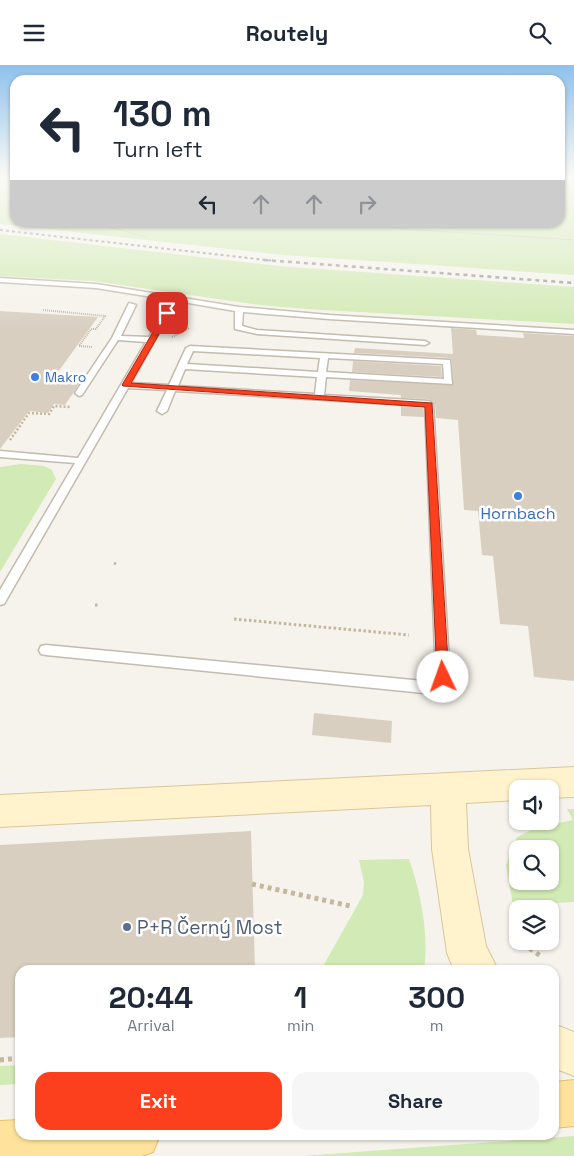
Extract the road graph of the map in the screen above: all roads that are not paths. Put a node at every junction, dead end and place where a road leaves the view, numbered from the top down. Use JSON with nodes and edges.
{"nodes":[{"id":1,"x":0,"y":280,"type":"edge"},
{"id":2,"x":175,"y":299,"type":"junction"},
{"id":3,"x":132,"y":305,"type":"dead end"},
{"id":4,"x":239,"y":309,"type":"junction"},
{"id":5,"x":329,"y":317,"type":"junction"},
{"id":6,"x":574,"y":332,"type":"edge"},
{"id":7,"x":327,"y":337,"type":"junction"},
{"id":8,"x":116,"y":338,"type":"junction"},
{"id":9,"x":152,"y":340,"type":"junction"},
{"id":10,"x":424,"y":343,"type":"dead end"},
{"id":11,"x":324,"y":355,"type":"junction"},
{"id":12,"x":183,"y":366,"type":"junction"},
{"id":13,"x":322,"y":374,"type":"junction"},
{"id":14,"x":126,"y":385,"type":"junction"},
{"id":15,"x":174,"y":388,"type":"junction"},
{"id":16,"x":79,"y":393,"type":"dead end"},
{"id":17,"x":319,"y":397,"type":"junction"},
{"id":18,"x":162,"y":411,"type":"dead end"},
{"id":19,"x":0,"y":453,"type":"edge"},
{"id":20,"x":82,"y":461,"type":"junction"},
{"id":21,"x":0,"y":601,"type":"edge"},
{"id":22,"x":46,"y":650,"type":"dead end"},
{"id":23,"x":574,"y":782,"type":"edge"},
{"id":24,"x":448,"y":788,"type":"junction"},
{"id":25,"x":0,"y":811,"type":"edge"},
{"id":26,"x":467,"y":964,"type":"edge"},
{"id":27,"x":559,"y":1047,"type":"edge"},
{"id":28,"x":574,"y":1054,"type":"edge"},
{"id":29,"x":574,"y":1103,"type":"edge"},
{"id":30,"x":559,"y":1104,"type":"edge"},
{"id":31,"x":54,"y":1140,"type":"edge"},
{"id":32,"x":0,"y":1145,"type":"edge"}],
"edges":[{"from":1,"to":2,"type":"lane"},
{"from":2,"to":4,"type":"lane"},
{"from":2,"to":9,"type":"lane"},
{"from":3,"to":8,"type":"lane"},
{"from":4,"to":5,"type":"lane"},
{"from":4,"to":7,"type":"lane"},
{"from":5,"to":6,"type":"lane"},
{"from":5,"to":7,"type":"lane"},
{"from":7,"to":10,"type":"lane"},
{"from":8,"to":9,"type":"lane"},
{"from":8,"to":16,"type":"lane"},
{"from":9,"to":14,"type":"lane"},
{"from":11,"to":12,"type":"lane"},
{"from":11,"to":13,"type":"lane"},
{"from":11,"to":13,"type":"lane"},
{"from":12,"to":13,"type":"lane"},
{"from":12,"to":15,"type":"lane"},
{"from":13,"to":17,"type":"lane"},
{"from":14,"to":15,"type":"lane"},
{"from":14,"to":20,"type":"lane"},
{"from":15,"to":17,"type":"lane"},
{"from":15,"to":18,"type":"lane"},
{"from":17,"to":22,"type":"lane"},
{"from":19,"to":20,"type":"lane"},
{"from":20,"to":21,"type":"lane"},
{"from":23,"to":24,"type":"street"},
{"from":24,"to":25,"type":"street"},
{"from":24,"to":26,"type":"street"},
{"from":27,"to":28,"type":"street"},
{"from":29,"to":30,"type":"main road"},
{"from":31,"to":32,"type":"main road"}]}
